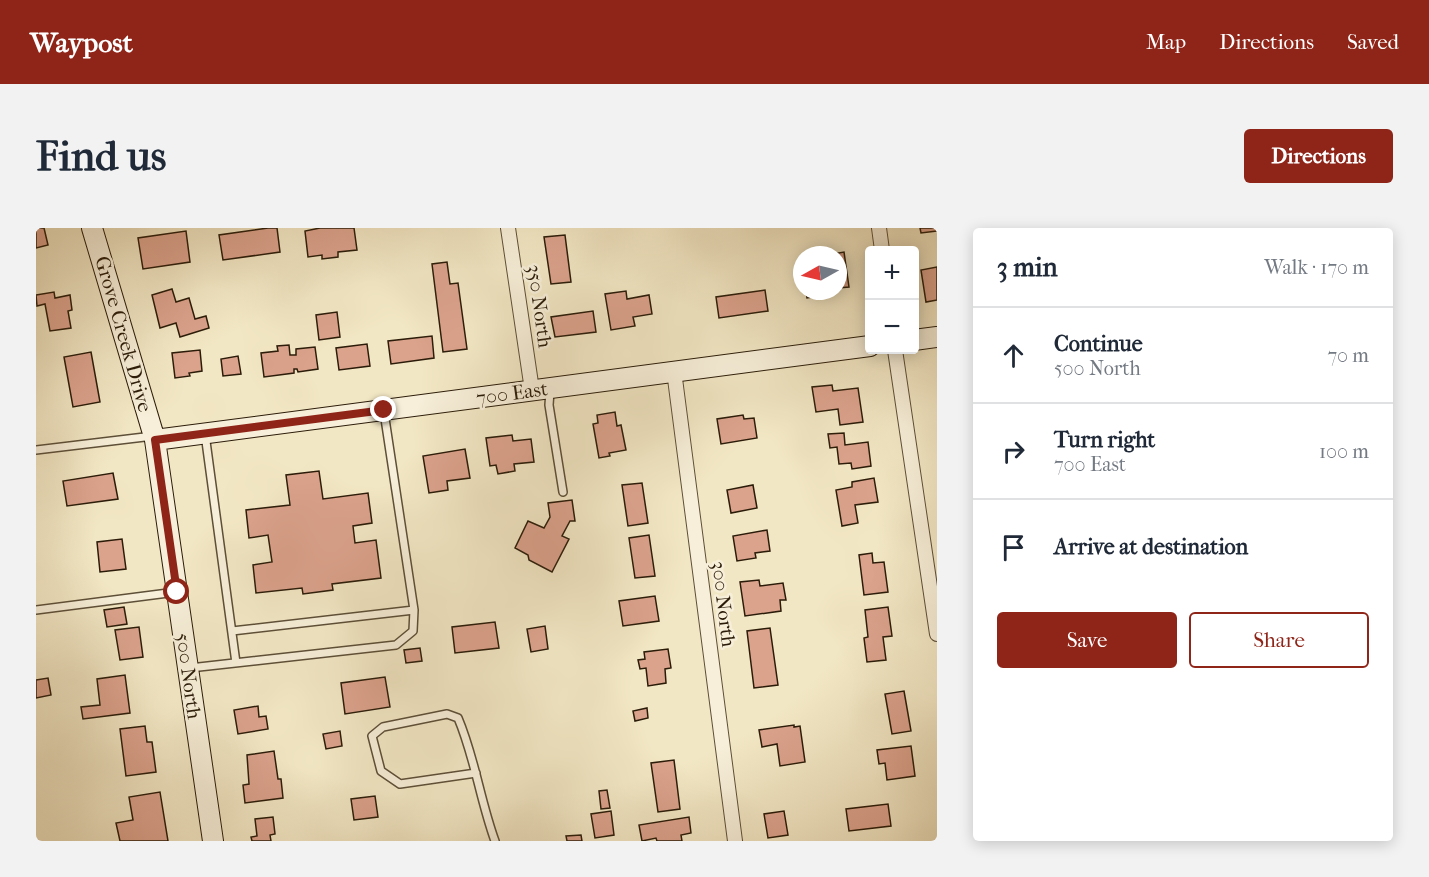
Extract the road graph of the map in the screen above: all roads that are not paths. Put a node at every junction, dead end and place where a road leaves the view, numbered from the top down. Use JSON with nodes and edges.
{"nodes":[{"id":1,"x":92,"y":228,"type":"edge"},
{"id":2,"x":508,"y":228,"type":"edge"},
{"id":3,"x":879,"y":228,"type":"edge"},
{"id":4,"x":881,"y":246,"type":"edge"},
{"id":5,"x":937,"y":337,"type":"edge"},
{"id":6,"x":919,"y":339,"type":"edge"},
{"id":7,"x":865,"y":347,"type":"edge"},
{"id":8,"x":896,"y":354,"type":"edge"},
{"id":9,"x":674,"y":371,"type":"junction"},
{"id":10,"x":541,"y":389,"type":"junction"},
{"id":11,"x":384,"y":410,"type":"junction"},
{"id":12,"x":205,"y":434,"type":"junction"},
{"id":13,"x":154,"y":438,"type":"junction"},
{"id":14,"x":36,"y":450,"type":"edge"},
{"id":15,"x":563,"y":492,"type":"dead end"},
{"id":16,"x":177,"y":592,"type":"junction"},
{"id":17,"x":36,"y":610,"type":"edge"},
{"id":18,"x":414,"y":610,"type":"junction"},
{"id":19,"x":232,"y":631,"type":"junction"},
{"id":20,"x":937,"y":634,"type":"edge"},
{"id":21,"x":236,"y":663,"type":"junction"},
{"id":22,"x":188,"y":669,"type":"junction"},
{"id":23,"x":476,"y":773,"type":"junction"},
{"id":24,"x":213,"y":841,"type":"edge"},
{"id":25,"x":495,"y":841,"type":"edge"},
{"id":26,"x":735,"y":841,"type":"edge"}],
"edges":[{"from":1,"to":13,"type":"street","name":"Grove Creek Drive"},
{"from":2,"to":10,"type":"street","name":"350 North"},
{"from":3,"to":4,"type":"street"},
{"from":5,"to":6,"type":"street"},
{"from":7,"to":9,"type":"street","name":"700 East"},
{"from":8,"to":20,"type":"street"},
{"from":9,"to":10,"type":"street","name":"700 East"},
{"from":9,"to":26,"type":"street","name":"300 North"},
{"from":10,"to":11,"type":"street","name":"700 East"},
{"from":10,"to":15,"type":"lane"},
{"from":11,"to":12,"type":"street","name":"700 East"},
{"from":11,"to":18,"type":"lane"},
{"from":12,"to":13,"type":"street","name":"700 East"},
{"from":12,"to":19,"type":"lane"},
{"from":13,"to":14,"type":"lane"},
{"from":13,"to":16,"type":"street","name":"500 North"},
{"from":16,"to":17,"type":"lane"},
{"from":16,"to":22,"type":"street","name":"500 North"},
{"from":18,"to":19,"type":"lane"},
{"from":18,"to":21,"type":"lane"},
{"from":19,"to":21,"type":"lane"},
{"from":21,"to":22,"type":"lane"},
{"from":22,"to":24,"type":"street","name":"500 North"},
{"from":23,"to":23,"type":"lane"},
{"from":23,"to":25,"type":"lane"}]}
